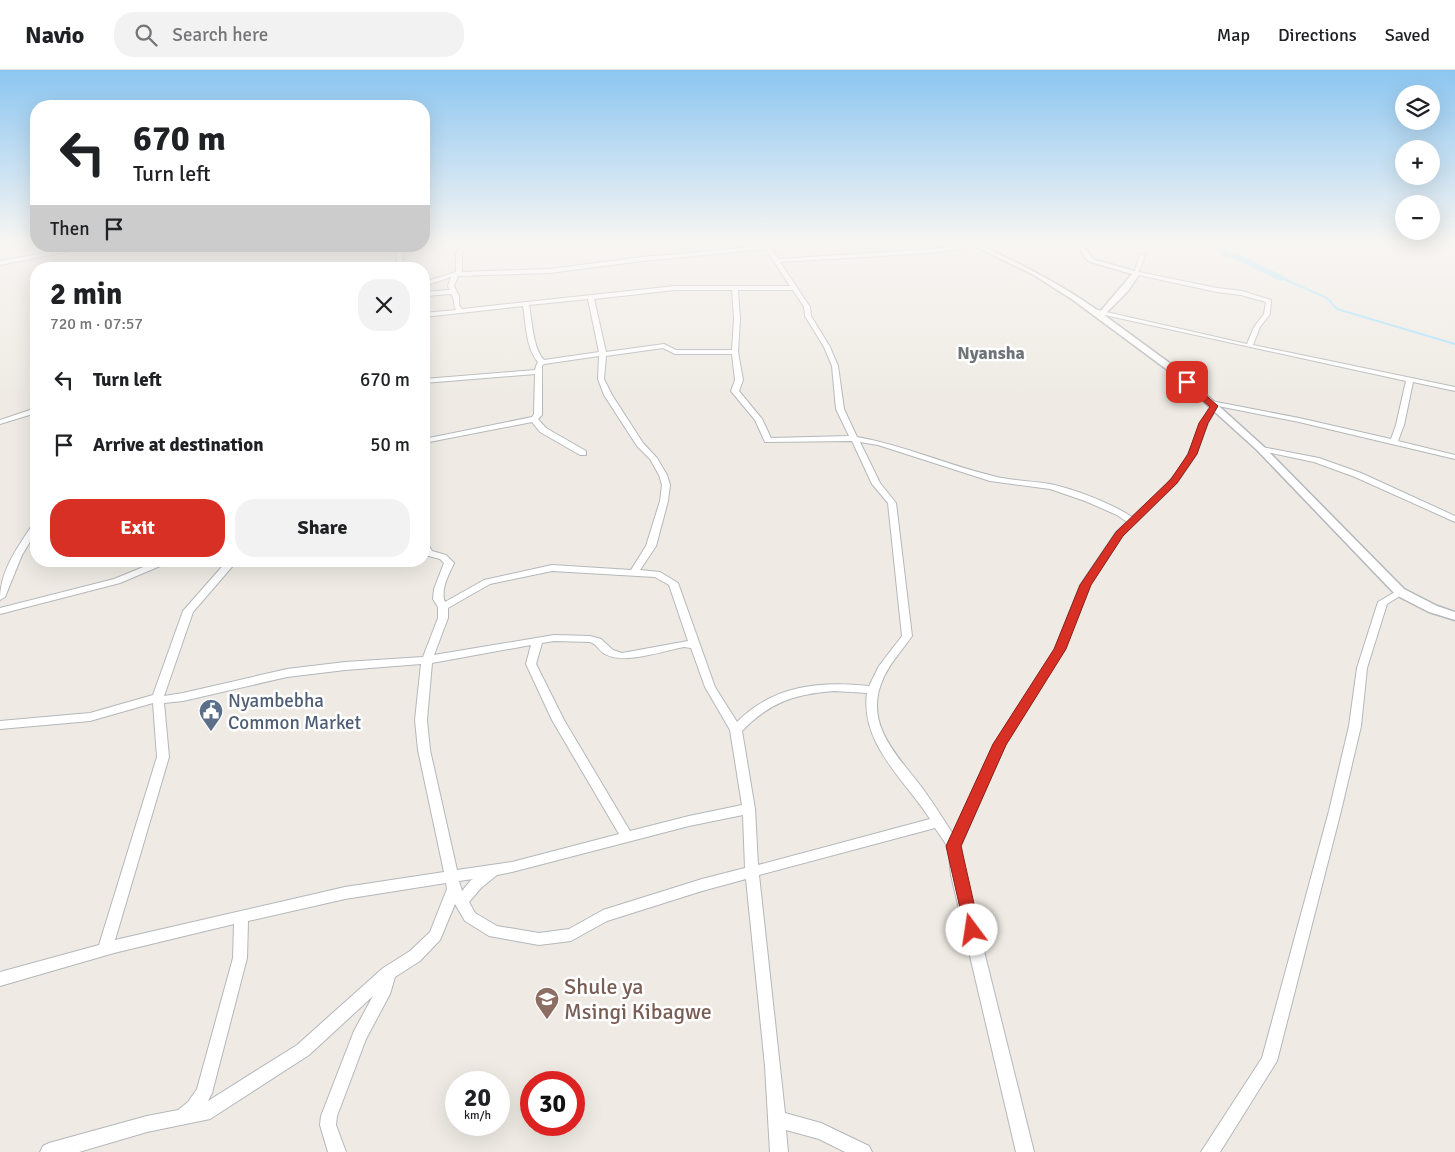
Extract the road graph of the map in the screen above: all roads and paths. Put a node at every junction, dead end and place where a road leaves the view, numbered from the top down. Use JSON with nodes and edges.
{"nodes":[{"id":1,"x":454,"y":293,"type":"edge"},
{"id":2,"x":617,"y":293,"type":"edge"},
{"id":3,"x":735,"y":293,"type":"edge"},
{"id":4,"x":798,"y":293,"type":"edge"},
{"id":5,"x":1066,"y":293,"type":"edge"},
{"id":6,"x":1121,"y":293,"type":"edge"},
{"id":7,"x":1244,"y":293,"type":"edge"},
{"id":8,"x":590,"y":296,"type":"junction"},
{"id":9,"x":526,"y":303,"type":"junction"},
{"id":10,"x":459,"y":310,"type":"junction"},
{"id":11,"x":1092,"y":310,"type":"junction"},
{"id":12,"x":1103,"y":313,"type":"junction"},
{"id":13,"x":430,"y":314,"type":"edge"},
{"id":14,"x":1249,"y":346,"type":"junction"},
{"id":15,"x":735,"y":352,"type":"junction"},
{"id":16,"x":603,"y":354,"type":"junction"},
{"id":17,"x":542,"y":362,"type":"junction"},
{"id":18,"x":539,"y":372,"type":"junction"},
{"id":19,"x":1410,"y":380,"type":"junction"},
{"id":20,"x":430,"y":381,"type":"edge"},
{"id":21,"x":1455,"y":390,"type":"edge"},
{"id":22,"x":1211,"y":404,"type":"junction"},
{"id":23,"x":30,"y":413,"type":"edge"},
{"id":24,"x":534,"y":419,"type":"junction"},
{"id":25,"x":0,"y":422,"type":"edge"},
{"id":26,"x":430,"y":439,"type":"edge"},
{"id":27,"x":855,"y":439,"type":"junction"},
{"id":28,"x":1393,"y":443,"type":"junction"},
{"id":29,"x":1260,"y":448,"type":"junction"},
{"id":30,"x":583,"y":453,"type":"dead end"},
{"id":31,"x":1455,"y":457,"type":"edge"},
{"id":32,"x":1455,"y":519,"type":"edge"},
{"id":33,"x":1132,"y":521,"type":"junction"},
{"id":34,"x":30,"y":535,"type":"edge"},
{"id":35,"x":430,"y":554,"type":"edge"},
{"id":36,"x":151,"y":567,"type":"edge"},
{"id":37,"x":227,"y":567,"type":"edge"},
{"id":38,"x":634,"y":573,"type":"junction"},
{"id":39,"x":1400,"y":592,"type":"junction"},
{"id":40,"x":0,"y":597,"type":"edge"},
{"id":41,"x":443,"y":607,"type":"junction"},
{"id":42,"x":0,"y":611,"type":"edge"},
{"id":43,"x":1455,"y":616,"type":"edge"},
{"id":44,"x":538,"y":640,"type":"junction"},
{"id":45,"x":694,"y":645,"type":"junction"},
{"id":46,"x":427,"y":660,"type":"junction"},
{"id":47,"x":873,"y":690,"type":"junction"},
{"id":48,"x":158,"y":698,"type":"junction"},
{"id":49,"x":0,"y":725,"type":"edge"},
{"id":50,"x":736,"y":730,"type":"junction"},
{"id":51,"x":749,"y":809,"type":"junction"},
{"id":52,"x":938,"y":822,"type":"junction"},
{"id":53,"x":627,"y":837,"type":"junction"},
{"id":54,"x":954,"y":846,"type":"junction"},
{"id":55,"x":494,"y":870,"type":"junction"},
{"id":56,"x":750,"y":872,"type":"junction"},
{"id":57,"x":456,"y":889,"type":"junction"},
{"id":58,"x":243,"y":916,"type":"junction"},
{"id":59,"x":105,"y":950,"type":"junction"},
{"id":60,"x":388,"y":974,"type":"junction"},
{"id":61,"x":0,"y":979,"type":"edge"},
{"id":62,"x":184,"y":1116,"type":"junction"},
{"id":63,"x":778,"y":1120,"type":"junction"},
{"id":64,"x":49,"y":1152,"type":"edge"},
{"id":65,"x":337,"y":1152,"type":"edge"},
{"id":66,"x":779,"y":1152,"type":"edge"},
{"id":67,"x":863,"y":1152,"type":"edge"},
{"id":68,"x":1025,"y":1152,"type":"edge"},
{"id":69,"x":1210,"y":1152,"type":"edge"}],
"edges":[{"from":1,"to":10,"type":"street"},
{"from":2,"to":8,"type":"street"},
{"from":3,"to":15,"type":"street"},
{"from":4,"to":27,"type":"street"},
{"from":5,"to":11,"type":"street"},
{"from":6,"to":12,"type":"street"},
{"from":7,"to":14,"type":"street"},
{"from":8,"to":9,"type":"street"},
{"from":8,"to":16,"type":"street"},
{"from":9,"to":10,"type":"street"},
{"from":9,"to":17,"type":"street"},
{"from":10,"to":13,"type":"street"},
{"from":11,"to":12,"type":"street"},
{"from":11,"to":22,"type":"street"},
{"from":12,"to":14,"type":"street"},
{"from":14,"to":19,"type":"street"},
{"from":15,"to":16,"type":"street"},
{"from":15,"to":27,"type":"street"},
{"from":16,"to":17,"type":"street"},
{"from":16,"to":38,"type":"street"},
{"from":17,"to":18,"type":"street"},
{"from":18,"to":20,"type":"street"},
{"from":18,"to":24,"type":"street"},
{"from":19,"to":21,"type":"street"},
{"from":19,"to":28,"type":"street"},
{"from":22,"to":28,"type":"street"},
{"from":22,"to":29,"type":"street"},
{"from":22,"to":33,"type":"street"},
{"from":23,"to":25,"type":"street"},
{"from":24,"to":26,"type":"street"},
{"from":24,"to":30,"type":"street"},
{"from":27,"to":33,"type":"street"},
{"from":27,"to":47,"type":"street"},
{"from":28,"to":31,"type":"street"},
{"from":29,"to":32,"type":"street"},
{"from":29,"to":39,"type":"street"},
{"from":33,"to":54,"type":"street"},
{"from":34,"to":40,"type":"street"},
{"from":35,"to":41,"type":"street"},
{"from":36,"to":42,"type":"street"},
{"from":37,"to":48,"type":"street"},
{"from":38,"to":41,"type":"street"},
{"from":38,"to":45,"type":"street"},
{"from":39,"to":43,"type":"street"},
{"from":39,"to":69,"type":"street"},
{"from":41,"to":46,"type":"street"},
{"from":44,"to":45,"type":"street"},
{"from":44,"to":46,"type":"street"},
{"from":44,"to":53,"type":"street"},
{"from":45,"to":50,"type":"street"},
{"from":46,"to":48,"type":"street"},
{"from":46,"to":57,"type":"street"},
{"from":47,"to":50,"type":"street"},
{"from":47,"to":52,"type":"street"},
{"from":48,"to":49,"type":"street"},
{"from":48,"to":59,"type":"street"},
{"from":50,"to":51,"type":"street"},
{"from":51,"to":53,"type":"street"},
{"from":51,"to":56,"type":"street"},
{"from":52,"to":54,"type":"street"},
{"from":52,"to":56,"type":"street"},
{"from":53,"to":55,"type":"street"},
{"from":54,"to":68,"type":"street"},
{"from":55,"to":57,"type":"street"},
{"from":55,"to":57,"type":"street"},
{"from":56,"to":57,"type":"street"},
{"from":56,"to":63,"type":"street"},
{"from":57,"to":58,"type":"street"},
{"from":57,"to":60,"type":"street"},
{"from":58,"to":59,"type":"street"},
{"from":58,"to":62,"type":"street"},
{"from":59,"to":61,"type":"street"},
{"from":60,"to":62,"type":"street"},
{"from":60,"to":65,"type":"street"},
{"from":62,"to":64,"type":"street"},
{"from":63,"to":66,"type":"street"},
{"from":63,"to":67,"type":"street"}]}
